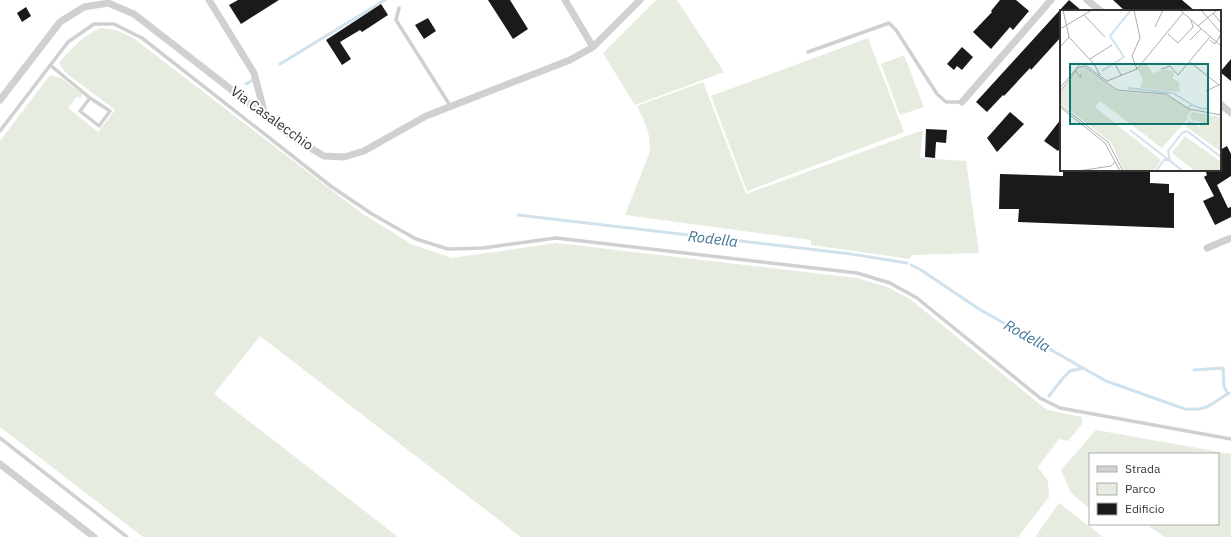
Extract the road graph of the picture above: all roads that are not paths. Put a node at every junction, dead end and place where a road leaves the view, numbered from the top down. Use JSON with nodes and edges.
{"nodes":[{"id":1,"x":209,"y":0,"type":"edge"},
{"id":2,"x":565,"y":0,"type":"edge"},
{"id":3,"x":640,"y":0,"type":"edge"},
{"id":4,"x":1051,"y":0,"type":"edge"},
{"id":5,"x":1087,"y":0,"type":"edge"},
{"id":6,"x":399,"y":8,"type":"dead end"},
{"id":7,"x":1100,"y":10,"type":"edge"},
{"id":8,"x":593,"y":47,"type":"junction"},
{"id":9,"x":808,"y":52,"type":"dead end"},
{"id":10,"x":50,"y":65,"type":"junction"},
{"id":11,"x":90,"y":98,"type":"junction"},
{"id":12,"x":0,"y":100,"type":"edge"},
{"id":13,"x":962,"y":102,"type":"joint"},
{"id":14,"x":1221,"y":105,"type":"edge"},
{"id":15,"x":450,"y":106,"type":"junction"},
{"id":16,"x":1231,"y":113,"type":"edge"},
{"id":17,"x":265,"y":115,"type":"junction"},
{"id":18,"x":0,"y":131,"type":"edge"},
{"id":19,"x":1231,"y":238,"type":"edge"},
{"id":20,"x":1208,"y":248,"type":"dead end"},
{"id":21,"x":0,"y":438,"type":"edge"},
{"id":22,"x":1231,"y":439,"type":"edge"},
{"id":23,"x":0,"y":464,"type":"edge"},
{"id":24,"x":94,"y":537,"type":"edge"},
{"id":25,"x":127,"y":537,"type":"edge"}],
"edges":[{"from":1,"to":17,"type":"street"},
{"from":2,"to":8,"type":"street"},
{"from":3,"to":8,"type":"street","name":"Via Casalecchio"},
{"from":4,"to":13,"type":"street"},
{"from":5,"to":7,"type":"street"},
{"from":6,"to":15,"type":"lane"},
{"from":8,"to":15,"type":"street","name":"Via Casalecchio"},
{"from":9,"to":13,"type":"lane"},
{"from":10,"to":11,"type":"lane"},
{"from":10,"to":18,"type":"lane"},
{"from":10,"to":22,"type":"lane"},
{"from":11,"to":11,"type":"lane"},
{"from":12,"to":17,"type":"street","name":"Via Casalecchio"},
{"from":14,"to":16,"type":"street"},
{"from":15,"to":17,"type":"street","name":"Via Casalecchio"},
{"from":19,"to":20,"type":"street"},
{"from":21,"to":25,"type":"lane"},
{"from":23,"to":24,"type":"street"}]}
